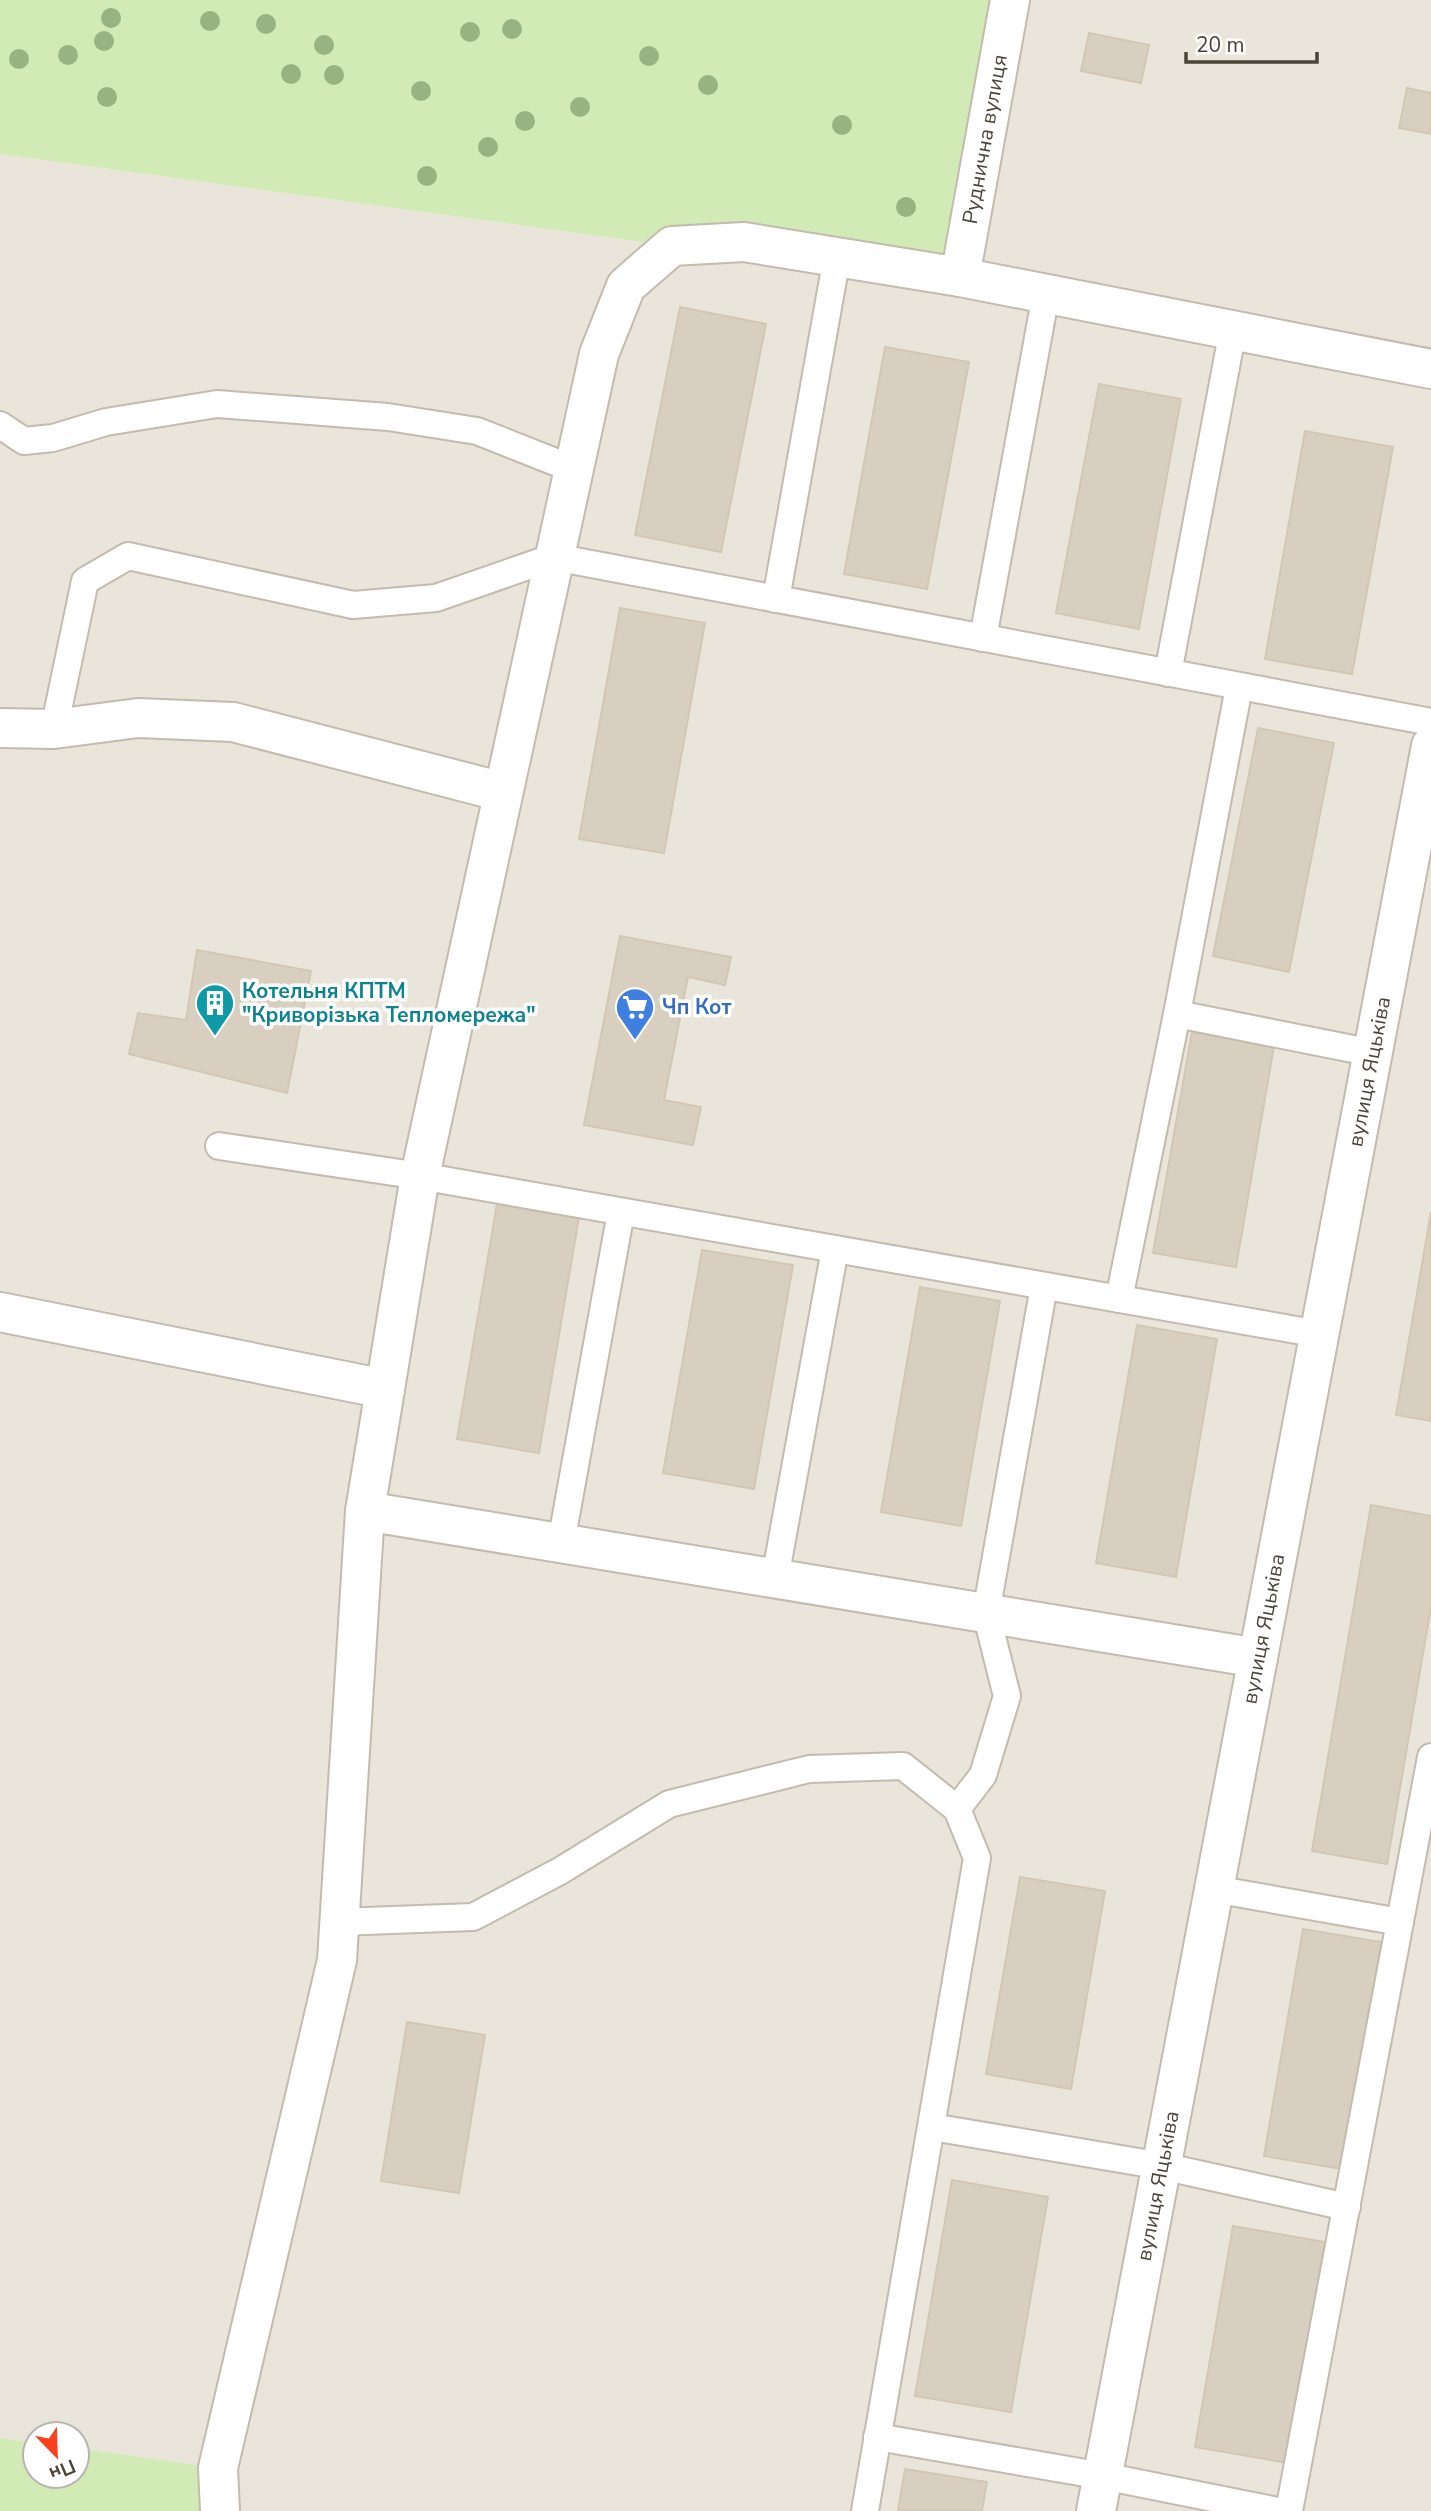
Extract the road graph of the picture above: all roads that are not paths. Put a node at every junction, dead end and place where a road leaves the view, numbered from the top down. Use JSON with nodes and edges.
{"nodes":[{"id":1,"x":1010,"y":0,"type":"edge"},
{"id":2,"x":837,"y":257,"type":"junction"},
{"id":3,"x":960,"y":277,"type":"junction"},
{"id":4,"x":1046,"y":294,"type":"junction"},
{"id":5,"x":1233,"y":331,"type":"junction"},
{"id":6,"x":1431,"y":369,"type":"edge"},
{"id":7,"x":0,"y":425,"type":"edge"},
{"id":8,"x":573,"y":469,"type":"junction"},
{"id":9,"x":554,"y":557,"type":"junction"},
{"id":10,"x":776,"y":599,"type":"junction"},
{"id":11,"x":983,"y":638,"type":"junction"},
{"id":12,"x":1168,"y":673,"type":"junction"},
{"id":13,"x":1239,"y":687,"type":"junction"},
{"id":14,"x":1431,"y":722,"type":"edge"},
{"id":15,"x":0,"y":728,"type":"edge"},
{"id":16,"x":54,"y":729,"type":"junction"},
{"id":17,"x":1431,"y":746,"type":"edge"},
{"id":18,"x":503,"y":792,"type":"junction"},
{"id":19,"x":1177,"y":1014,"type":"junction"},
{"id":20,"x":1373,"y":1053,"type":"junction"},
{"id":21,"x":219,"y":1146,"type":"dead end"},
{"id":22,"x":419,"y":1176,"type":"junction"},
{"id":23,"x":621,"y":1212,"type":"junction"},
{"id":24,"x":835,"y":1249,"type":"junction"},
{"id":25,"x":1044,"y":1286,"type":"junction"},
{"id":26,"x":1119,"y":1299,"type":"junction"},
{"id":27,"x":0,"y":1312,"type":"edge"},
{"id":28,"x":1319,"y":1335,"type":"junction"},
{"id":29,"x":384,"y":1389,"type":"junction"},
{"id":30,"x":365,"y":1511,"type":"junction"},
{"id":31,"x":561,"y":1543,"type":"junction"},
{"id":32,"x":775,"y":1578,"type":"junction"},
{"id":33,"x":986,"y":1613,"type":"junction"},
{"id":34,"x":1258,"y":1658,"type":"junction"},
{"id":35,"x":1431,"y":1757,"type":"edge"},
{"id":36,"x":957,"y":1809,"type":"junction"},
{"id":37,"x":1214,"y":1889,"type":"junction"},
{"id":38,"x":339,"y":1922,"type":"junction"},
{"id":39,"x":1400,"y":1922,"type":"junction"},
{"id":40,"x":932,"y":2127,"type":"junction"},
{"id":41,"x":1162,"y":2166,"type":"junction"},
{"id":42,"x":1346,"y":2207,"type":"junction"},
{"id":43,"x":877,"y":2437,"type":"junction"},
{"id":44,"x":1099,"y":2493,"type":"edge"},
{"id":45,"x":220,"y":2511,"type":"edge"},
{"id":46,"x":865,"y":2511,"type":"edge"},
{"id":47,"x":1278,"y":2511,"type":"edge"},
{"id":48,"x":1289,"y":2511,"type":"edge"}],
"edges":[{"from":1,"to":3,"type":"street","name":"Руднична вулиця"},
{"from":2,"to":3,"type":"street"},
{"from":2,"to":8,"type":"street"},
{"from":2,"to":10,"type":"lane"},
{"from":3,"to":4,"type":"street"},
{"from":4,"to":5,"type":"street"},
{"from":4,"to":11,"type":"lane"},
{"from":5,"to":6,"type":"street"},
{"from":5,"to":12,"type":"lane"},
{"from":7,"to":8,"type":"lane"},
{"from":8,"to":9,"type":"street"},
{"from":9,"to":10,"type":"lane"},
{"from":9,"to":16,"type":"lane"},
{"from":9,"to":18,"type":"street"},
{"from":10,"to":11,"type":"lane"},
{"from":11,"to":12,"type":"lane"},
{"from":12,"to":13,"type":"lane"},
{"from":13,"to":14,"type":"lane"},
{"from":13,"to":19,"type":"lane"},
{"from":15,"to":16,"type":"street"},
{"from":16,"to":18,"type":"street"},
{"from":17,"to":20,"type":"street","name":"вулиця Яцьківа"},
{"from":18,"to":22,"type":"street"},
{"from":19,"to":20,"type":"lane"},
{"from":19,"to":26,"type":"lane"},
{"from":20,"to":28,"type":"street","name":"вулиця Яцьківа"},
{"from":21,"to":22,"type":"lane"},
{"from":22,"to":23,"type":"lane"},
{"from":22,"to":29,"type":"street"},
{"from":23,"to":24,"type":"lane"},
{"from":23,"to":31,"type":"lane"},
{"from":24,"to":25,"type":"lane"},
{"from":24,"to":32,"type":"lane"},
{"from":25,"to":26,"type":"lane"},
{"from":25,"to":33,"type":"lane"},
{"from":26,"to":28,"type":"lane"},
{"from":27,"to":29,"type":"street"},
{"from":28,"to":34,"type":"street","name":"вулиця Яцьківа"},
{"from":29,"to":30,"type":"street"},
{"from":30,"to":31,"type":"street"},
{"from":30,"to":38,"type":"street"},
{"from":31,"to":32,"type":"street"},
{"from":32,"to":33,"type":"street"},
{"from":33,"to":34,"type":"street"},
{"from":33,"to":36,"type":"lane"},
{"from":34,"to":37,"type":"street","name":"вулиця Яцьківа"},
{"from":35,"to":39,"type":"lane"},
{"from":36,"to":38,"type":"lane"},
{"from":36,"to":40,"type":"lane"},
{"from":37,"to":39,"type":"lane"},
{"from":37,"to":41,"type":"street","name":"вулиця Яцьківа"},
{"from":38,"to":45,"type":"street"},
{"from":39,"to":42,"type":"lane"},
{"from":40,"to":41,"type":"lane"},
{"from":40,"to":43,"type":"lane"},
{"from":41,"to":42,"type":"lane"},
{"from":41,"to":44,"type":"street","name":"вулиця Яцьківа"},
{"from":42,"to":48,"type":"lane"},
{"from":43,"to":44,"type":"lane"},
{"from":43,"to":46,"type":"lane"},
{"from":44,"to":47,"type":"lane"}]}
